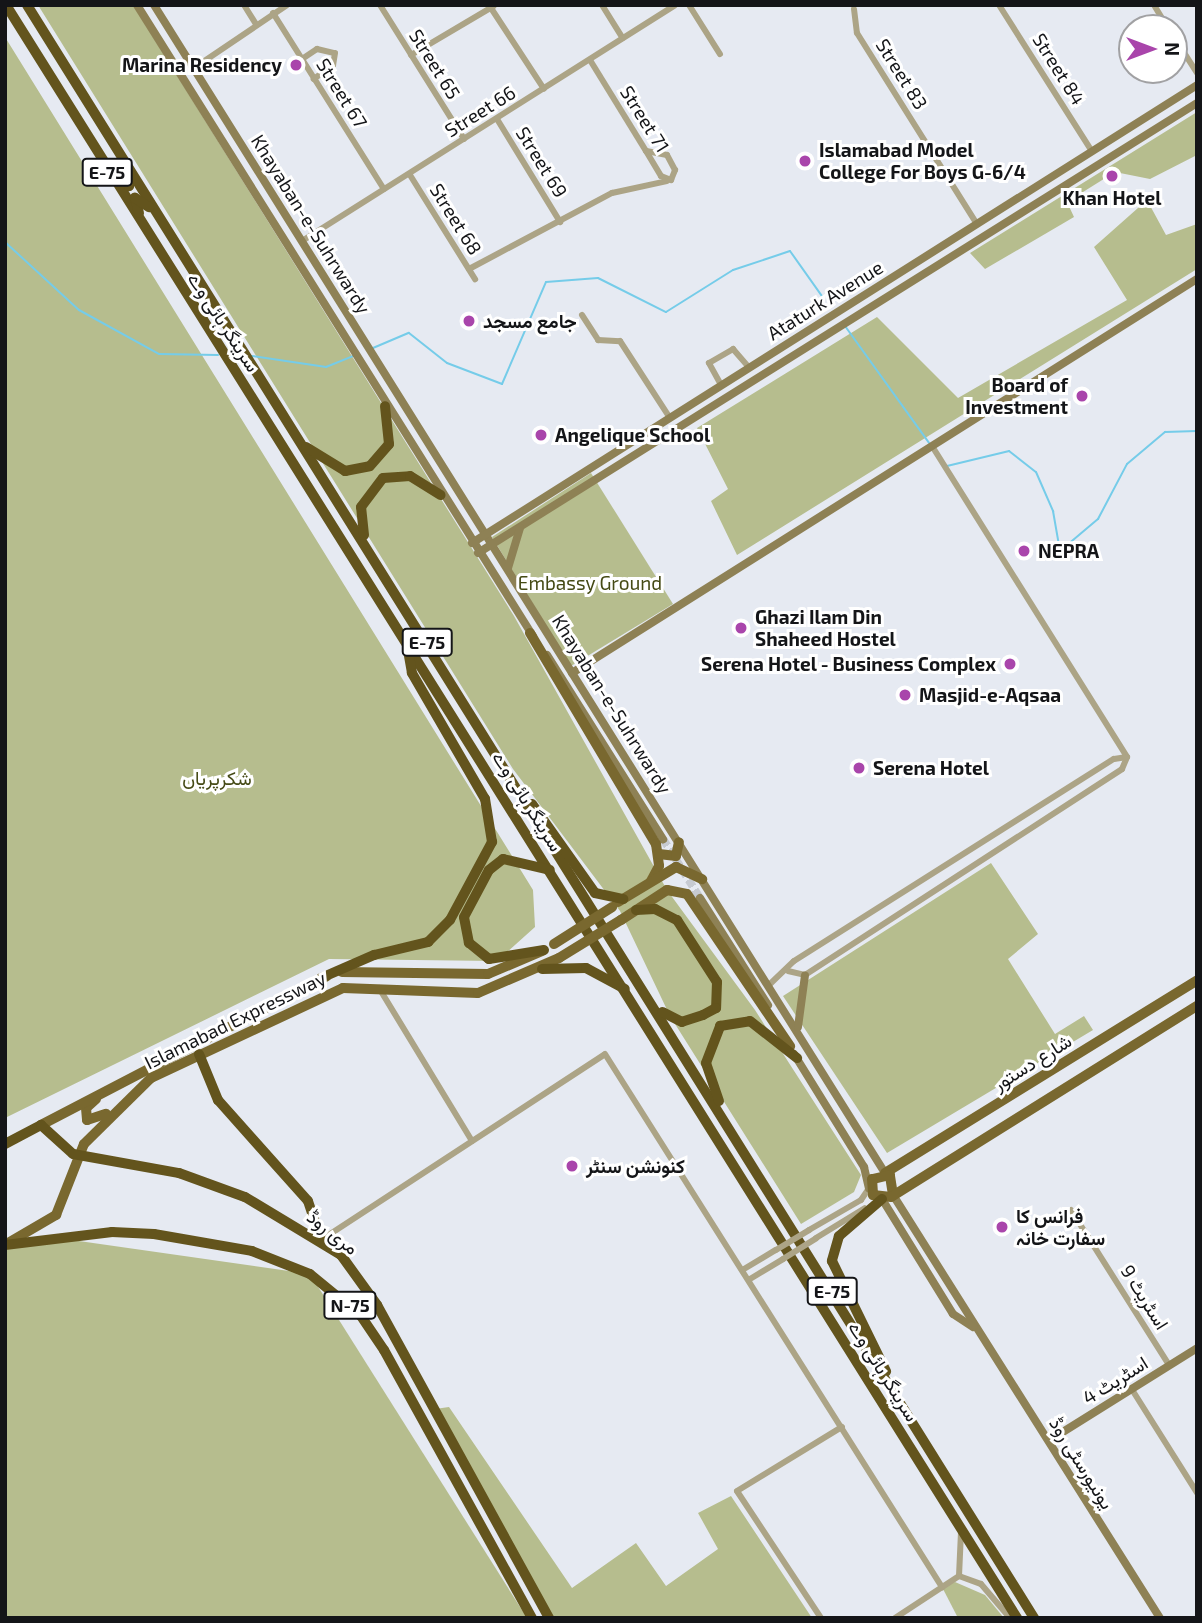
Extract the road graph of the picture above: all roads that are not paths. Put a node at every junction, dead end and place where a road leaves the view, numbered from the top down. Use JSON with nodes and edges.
{"nodes":[{"id":1,"x":6,"y":5,"type":"edge"},
{"id":2,"x":27,"y":5,"type":"edge"},
{"id":3,"x":137,"y":5,"type":"edge"},
{"id":4,"x":153,"y":5,"type":"edge"},
{"id":5,"x":244,"y":5,"type":"edge"},
{"id":6,"x":287,"y":5,"type":"edge"},
{"id":7,"x":380,"y":5,"type":"edge"},
{"id":8,"x":601,"y":5,"type":"edge"},
{"id":9,"x":675,"y":5,"type":"edge"},
{"id":10,"x":689,"y":5,"type":"edge"},
{"id":11,"x":999,"y":5,"type":"edge"},
{"id":12,"x":491,"y":6,"type":"edge"},
{"id":13,"x":854,"y":9,"type":"dead end"},
{"id":14,"x":273,"y":13,"type":"junction"},
{"id":15,"x":256,"y":24,"type":"junction"},
{"id":16,"x":623,"y":38,"type":"junction"},
{"id":17,"x":720,"y":54,"type":"dead end"},
{"id":18,"x":411,"y":55,"type":"junction"},
{"id":19,"x":302,"y":59,"type":"junction"},
{"id":20,"x":590,"y":60,"type":"junction"},
{"id":21,"x":194,"y":68,"type":"junction"},
{"id":22,"x":44,"y":69,"type":"junction"},
{"id":23,"x":71,"y":70,"type":"junction"},
{"id":24,"x":314,"y":79,"type":"junction"},
{"id":25,"x":1197,"y":85,"type":"edge"},
{"id":26,"x":544,"y":89,"type":"junction"},
{"id":27,"x":1197,"y":103,"type":"edge"},
{"id":28,"x":497,"y":119,"type":"junction"},
{"id":29,"x":464,"y":139,"type":"junction"},
{"id":30,"x":1091,"y":150,"type":"junction"},
{"id":31,"x":646,"y":151,"type":"junction"},
{"id":32,"x":410,"y":175,"type":"junction"},
{"id":33,"x":667,"y":181,"type":"junction"},
{"id":34,"x":384,"y":189,"type":"junction"},
{"id":35,"x":561,"y":222,"type":"junction"},
{"id":36,"x":977,"y":224,"type":"junction"},
{"id":37,"x":950,"y":241,"type":"junction"},
{"id":38,"x":302,"y":242,"type":"junction"},
{"id":39,"x":958,"y":252,"type":"junction"},
{"id":40,"x":469,"y":269,"type":"junction"},
{"id":41,"x":475,"y":279,"type":"dead end"},
{"id":42,"x":1197,"y":279,"type":"edge"},
{"id":43,"x":214,"y":302,"type":"junction"},
{"id":44,"x":582,"y":315,"type":"dead end"},
{"id":45,"x":349,"y":319,"type":"junction"},
{"id":46,"x":334,"y":323,"type":"junction"},
{"id":47,"x":204,"y":324,"type":"junction"},
{"id":48,"x":748,"y":366,"type":"junction"},
{"id":49,"x":720,"y":383,"type":"junction"},
{"id":50,"x":385,"y":406,"type":"junction"},
{"id":51,"x":668,"y":415,"type":"junction"},
{"id":52,"x":301,"y":444,"type":"junction"},
{"id":53,"x":932,"y":446,"type":"junction"},
{"id":54,"x":441,"y":495,"type":"junction"},
{"id":55,"x":521,"y":526,"type":"junction"},
{"id":56,"x":484,"y":534,"type":"junction"},
{"id":57,"x":472,"y":542,"type":"junction"},
{"id":58,"x":491,"y":545,"type":"junction"},
{"id":59,"x":367,"y":546,"type":"junction"},
{"id":60,"x":478,"y":553,"type":"junction"},
{"id":61,"x":508,"y":571,"type":"junction"},
{"id":62,"x":530,"y":633,"type":"junction"},
{"id":63,"x":407,"y":645,"type":"junction"},
{"id":64,"x":572,"y":673,"type":"junction"},
{"id":65,"x":1127,"y":757,"type":"junction"},
{"id":66,"x":520,"y":793,"type":"junction"},
{"id":67,"x":992,"y":836,"type":"junction"},
{"id":68,"x":663,"y":839,"type":"tunnel mouth"},
{"id":69,"x":678,"y":842,"type":"junction"},
{"id":70,"x":979,"y":845,"type":"junction"},
{"id":71,"x":999,"y":846,"type":"junction"},
{"id":72,"x":659,"y":854,"type":"junction"},
{"id":73,"x":986,"y":856,"type":"junction"},
{"id":74,"x":550,"y":870,"type":"junction"},
{"id":75,"x":702,"y":879,"type":"junction"},
{"id":76,"x":651,"y":881,"type":"junction"},
{"id":77,"x":623,"y":899,"type":"junction"},
{"id":78,"x":636,"y":910,"type":"junction"},
{"id":79,"x":544,"y":950,"type":"junction"},
{"id":80,"x":542,"y":969,"type":"junction"},
{"id":81,"x":788,"y":971,"type":"junction"},
{"id":82,"x":805,"y":975,"type":"junction"},
{"id":83,"x":321,"y":978,"type":"junction"},
{"id":84,"x":1197,"y":980,"type":"edge"},
{"id":85,"x":770,"y":984,"type":"junction"},
{"id":86,"x":378,"y":986,"type":"junction"},
{"id":87,"x":627,"y":990,"type":"junction"},
{"id":88,"x":1197,"y":1006,"type":"edge"},
{"id":89,"x":657,"y":1009,"type":"junction"},
{"id":90,"x":798,"y":1031,"type":"junction"},
{"id":91,"x":790,"y":1046,"type":"joint"},
{"id":92,"x":199,"y":1054,"type":"junction"},
{"id":93,"x":797,"y":1058,"type":"junction"},
{"id":94,"x":119,"y":1081,"type":"junction"},
{"id":95,"x":129,"y":1097,"type":"junction"},
{"id":96,"x":41,"y":1125,"type":"junction"},
{"id":97,"x":728,"y":1125,"type":"junction"},
{"id":98,"x":865,"y":1141,"type":"junction"},
{"id":99,"x":472,"y":1142,"type":"junction"},
{"id":100,"x":5,"y":1144,"type":"edge"},
{"id":101,"x":853,"y":1149,"type":"junction"},
{"id":102,"x":78,"y":1156,"type":"junction"},
{"id":103,"x":885,"y":1173,"type":"junction"},
{"id":104,"x":869,"y":1188,"type":"junction"},
{"id":105,"x":884,"y":1198,"type":"junction"},
{"id":106,"x":1071,"y":1210,"type":"dead end"},
{"id":107,"x":321,"y":1240,"type":"junction"},
{"id":108,"x":5,"y":1245,"type":"edge"},
{"id":109,"x":744,"y":1269,"type":"junction"},
{"id":110,"x":750,"y":1279,"type":"junction"},
{"id":111,"x":972,"y":1327,"type":"junction"},
{"id":112,"x":1197,"y":1348,"type":"edge"},
{"id":113,"x":1169,"y":1365,"type":"junction"},
{"id":114,"x":890,"y":1384,"type":"junction"},
{"id":115,"x":1131,"y":1388,"type":"junction"},
{"id":116,"x":432,"y":1403,"type":"junction"},
{"id":117,"x":418,"y":1410,"type":"junction"},
{"id":118,"x":842,"y":1427,"type":"junction"},
{"id":119,"x":1050,"y":1440,"type":"junction"},
{"id":120,"x":1197,"y":1493,"type":"edge"},
{"id":121,"x":961,"y":1531,"type":"junction"},
{"id":122,"x":959,"y":1576,"type":"junction"},
{"id":123,"x":942,"y":1587,"type":"junction"},
{"id":124,"x":532,"y":1618,"type":"edge"},
{"id":125,"x":550,"y":1618,"type":"edge"},
{"id":126,"x":821,"y":1618,"type":"edge"},
{"id":127,"x":895,"y":1618,"type":"edge"},
{"id":128,"x":1010,"y":1618,"type":"edge"},
{"id":129,"x":1017,"y":1618,"type":"edge"},
{"id":130,"x":1034,"y":1618,"type":"edge"},
{"id":131,"x":1160,"y":1618,"type":"edge"}],
"edges":[{"from":1,"to":22,"type":"highway","name":"سرینگر ہائی وے","number":"E-75"},
{"from":2,"to":23,"type":"highway","name":"سرینگر ہائی وے","number":"E-75"},
{"from":3,"to":46,"type":"street","name":"Khayaban-e-Suhrwardy"},
{"from":4,"to":21,"type":"street","name":"Khayaban-e-Suhrwardy"},
{"from":5,"to":15,"type":"street"},
{"from":6,"to":14,"type":"street"},
{"from":7,"to":18,"type":"street","name":"Street 65"},
{"from":8,"to":16,"type":"street"},
{"from":9,"to":16,"type":"street","name":"Street 66"},
{"from":10,"to":17,"type":"street"},
{"from":11,"to":30,"type":"street","name":"Street 84"},
{"from":12,"to":18,"type":"street"},
{"from":12,"to":26,"type":"street"},
{"from":13,"to":36,"type":"street","name":"Street 83"},
{"from":14,"to":15,"type":"street"},
{"from":14,"to":19,"type":"street","name":"Street 67"},
{"from":15,"to":21,"type":"street"},
{"from":16,"to":20,"type":"street","name":"Street 66"},
{"from":18,"to":29,"type":"street","name":"Street 65"},
{"from":19,"to":24,"type":"street","name":"Street 67"},
{"from":19,"to":24,"type":"street"},
{"from":20,"to":26,"type":"street","name":"Street 66"},
{"from":20,"to":31,"type":"street","name":"Street 71"},
{"from":21,"to":38,"type":"street","name":"Khayaban-e-Suhrwardy"},
{"from":22,"to":23,"type":"highway"},
{"from":22,"to":47,"type":"highway","name":"سرینگر ہائی وے","number":"E-75"},
{"from":23,"to":43,"type":"highway","name":"سرینگر ہائی وے","number":"E-75"},
{"from":24,"to":34,"type":"street","name":"Street 67"},
{"from":25,"to":30,"type":"street","name":"Ataturk Avenue"},
{"from":26,"to":28,"type":"street","name":"Street 66"},
{"from":27,"to":39,"type":"street","name":"Ataturk Avenue"},
{"from":28,"to":29,"type":"street","name":"Street 66"},
{"from":28,"to":35,"type":"street","name":"Street 69"},
{"from":29,"to":32,"type":"street","name":"Street 66"},
{"from":30,"to":36,"type":"street","name":"Ataturk Avenue"},
{"from":31,"to":33,"type":"street","name":"Street 71"},
{"from":31,"to":33,"type":"street","name":"Street 71"},
{"from":32,"to":34,"type":"street","name":"Street 66"},
{"from":32,"to":40,"type":"street","name":"Street 68"},
{"from":33,"to":35,"type":"street"},
{"from":34,"to":38,"type":"street","name":"Street 66"},
{"from":35,"to":40,"type":"street"},
{"from":36,"to":37,"type":"street","name":"Ataturk Avenue"},
{"from":37,"to":39,"type":"street"},
{"from":37,"to":48,"type":"street","name":"Ataturk Avenue"},
{"from":38,"to":45,"type":"street","name":"Khayaban-e-Suhrwardy"},
{"from":39,"to":55,"type":"street","name":"Ataturk Avenue"},
{"from":40,"to":41,"type":"street","name":"Street 68"},
{"from":42,"to":53,"type":"street"},
{"from":43,"to":47,"type":"highway"},
{"from":43,"to":52,"type":"highway","name":"سرینگر ہائی وے","number":"E-75"},
{"from":44,"to":51,"type":"street"},
{"from":45,"to":46,"type":"street"},
{"from":45,"to":56,"type":"street","name":"Khayaban-e-Suhrwardy"},
{"from":46,"to":50,"type":"street","name":"Khayaban-e-Suhrwardy"},
{"from":47,"to":63,"type":"highway","name":"سرینگر ہائی وے","number":"E-75"},
{"from":48,"to":49,"type":"street","name":"Ataturk Avenue"},
{"from":48,"to":49,"type":"street"},
{"from":49,"to":51,"type":"street","name":"Ataturk Avenue"},
{"from":50,"to":52,"type":"highway"},
{"from":50,"to":54,"type":"street","name":"Khayaban-e-Suhrwardy"},
{"from":51,"to":56,"type":"street","name":"Ataturk Avenue"},
{"from":52,"to":59,"type":"highway","name":"سرینگر ہائی وے","number":"E-75"},
{"from":53,"to":64,"type":"street"},
{"from":53,"to":65,"type":"street"},
{"from":54,"to":57,"type":"street","name":"Khayaban-e-Suhrwardy"},
{"from":54,"to":59,"type":"highway"},
{"from":55,"to":58,"type":"street","name":"Ataturk Avenue"},
{"from":55,"to":61,"type":"street"},
{"from":56,"to":57,"type":"street","name":"Ataturk Avenue"},
{"from":56,"to":58,"type":"street","name":"Khayaban-e-Suhrwardy"},
{"from":57,"to":60,"type":"street","name":"Khayaban-e-Suhrwardy"},
{"from":58,"to":60,"type":"street","name":"Ataturk Avenue"},
{"from":58,"to":61,"type":"street","name":"Khayaban-e-Suhrwardy"},
{"from":59,"to":66,"type":"highway","name":"سرینگر ہائی وے","number":"E-75"},
{"from":60,"to":62,"type":"street","name":"Khayaban-e-Suhrwardy"},
{"from":61,"to":64,"type":"street","name":"Khayaban-e-Suhrwardy"},
{"from":62,"to":68,"type":"street","name":"Khayaban-e-Suhrwardy"},
{"from":62,"to":72,"type":"main road"},
{"from":63,"to":74,"type":"highway","name":"سرینگر ہائی وے","number":"E-75"},
{"from":63,"to":83,"type":"highway"},
{"from":64,"to":69,"type":"street","name":"Khayaban-e-Suhrwardy"},
{"from":65,"to":67,"type":"street"},
{"from":65,"to":71,"type":"street"},
{"from":66,"to":77,"type":"highway"},
{"from":66,"to":89,"type":"highway","name":"سرینگر ہائی وے","number":"E-75"},
{"from":67,"to":70,"type":"street"},
{"from":67,"to":71,"type":"street"},
{"from":69,"to":72,"type":"main road"},
{"from":69,"to":75,"type":"street","name":"Khayaban-e-Suhrwardy"},
{"from":70,"to":73,"type":"street"},
{"from":70,"to":81,"type":"street"},
{"from":71,"to":73,"type":"street"},
{"from":72,"to":76,"type":"main road"},
{"from":73,"to":82,"type":"street"},
{"from":74,"to":79,"type":"highway"},
{"from":74,"to":87,"type":"highway","name":"سرینگر ہائی وے","number":"E-75"},
{"from":75,"to":76,"type":"main road","name":"Islamabad Expressway"},
{"from":75,"to":85,"type":"street","name":"Khayaban-e-Suhrwardy"},
{"from":76,"to":77,"type":"main road","name":"Islamabad Expressway"},
{"from":77,"to":79,"type":"main road","name":"Islamabad Expressway","bridge":true},
{"from":78,"to":80,"type":"main road","name":"Islamabad Expressway","bridge":true},
{"from":78,"to":89,"type":"highway"},
{"from":78,"to":91,"type":"main road","name":"Islamabad Expressway"},
{"from":79,"to":83,"type":"main road","name":"Islamabad Expressway"},
{"from":80,"to":86,"type":"main road","name":"Islamabad Expressway"},
{"from":80,"to":87,"type":"highway"},
{"from":81,"to":82,"type":"street"},
{"from":81,"to":85,"type":"street"},
{"from":82,"to":90,"type":"street"},
{"from":83,"to":94,"type":"main road","name":"Islamabad Expressway"},
{"from":84,"to":103,"type":"main road","name":"شارع دستور"},
{"from":85,"to":90,"type":"street","name":"Khayaban-e-Suhrwardy"},
{"from":86,"to":92,"type":"main road","name":"Islamabad Expressway"},
{"from":86,"to":99,"type":"street"},
{"from":87,"to":121,"type":"highway","name":"سرینگر ہائی وے","number":"E-75"},
{"from":88,"to":105,"type":"main road"},
{"from":89,"to":97,"type":"highway","name":"سرینگر ہائی وے","number":"E-75"},
{"from":90,"to":98,"type":"street","name":"Khayaban-e-Suhrwardy"},
{"from":91,"to":93,"type":"street"},
{"from":92,"to":95,"type":"main road","name":"Islamabad Expressway"},
{"from":92,"to":107,"type":"highway"},
{"from":93,"to":97,"type":"highway"},
{"from":93,"to":101,"type":"street"},
{"from":94,"to":95,"type":"main road"},
{"from":94,"to":96,"type":"main road","name":"Islamabad Expressway"},
{"from":95,"to":102,"type":"main road","name":"Islamabad Expressway"},
{"from":96,"to":100,"type":"highway"},
{"from":96,"to":102,"type":"highway","name":"مری روڈ"},
{"from":97,"to":114,"type":"highway","name":"سرینگر ہائی وے","number":"E-75"},
{"from":98,"to":101,"type":"street"},
{"from":98,"to":103,"type":"street","name":"Khayaban-e-Suhrwardy"},
{"from":99,"to":107,"type":"street"},
{"from":99,"to":109,"type":"street"},
{"from":101,"to":104,"type":"street"},
{"from":102,"to":107,"type":"highway","name":"مری روڈ"},
{"from":102,"to":108,"type":"main road","name":"Islamabad Expressway"},
{"from":103,"to":104,"type":"main road","name":"شارع دستور"},
{"from":103,"to":105,"type":"main road"},
{"from":104,"to":105,"type":"main road"},
{"from":104,"to":109,"type":"street","bridge":true},
{"from":105,"to":110,"type":"street","bridge":true},
{"from":105,"to":111,"type":"street","name":"یونیورسٹی روڈ"},
{"from":105,"to":111,"type":"street","name":"یونیورسٹی روڈ"},
{"from":105,"to":114,"type":"highway"},
{"from":106,"to":113,"type":"street","name":"اسٹریٹ 9"},
{"from":107,"to":116,"type":"highway","name":"مری روڈ","number":"N-75"},
{"from":108,"to":117,"type":"highway","number":"N-75"},
{"from":109,"to":110,"type":"street"},
{"from":110,"to":118,"type":"street"},
{"from":111,"to":119,"type":"street","name":"یونیورسٹی روڈ"},
{"from":112,"to":113,"type":"street","name":"اسٹریٹ 4"},
{"from":113,"to":115,"type":"street","name":"اسٹریٹ 4"},
{"from":114,"to":130,"type":"highway","name":"سرینگر ہائی وے","number":"E-75"},
{"from":115,"to":119,"type":"street","name":"اسٹریٹ 4"},
{"from":115,"to":120,"type":"street"},
{"from":116,"to":117,"type":"highway"},
{"from":116,"to":125,"type":"highway","name":"مری روڈ","number":"N-75"},
{"from":117,"to":124,"type":"highway","number":"N-75"},
{"from":118,"to":123,"type":"street"},
{"from":118,"to":126,"type":"street"},
{"from":119,"to":131,"type":"street","name":"یونیورسٹی روڈ"},
{"from":121,"to":122,"type":"street"},
{"from":121,"to":129,"type":"highway","name":"سرینگر ہائی وے","number":"E-75"},
{"from":122,"to":123,"type":"street"},
{"from":122,"to":128,"type":"street"},
{"from":123,"to":127,"type":"street"}]}
